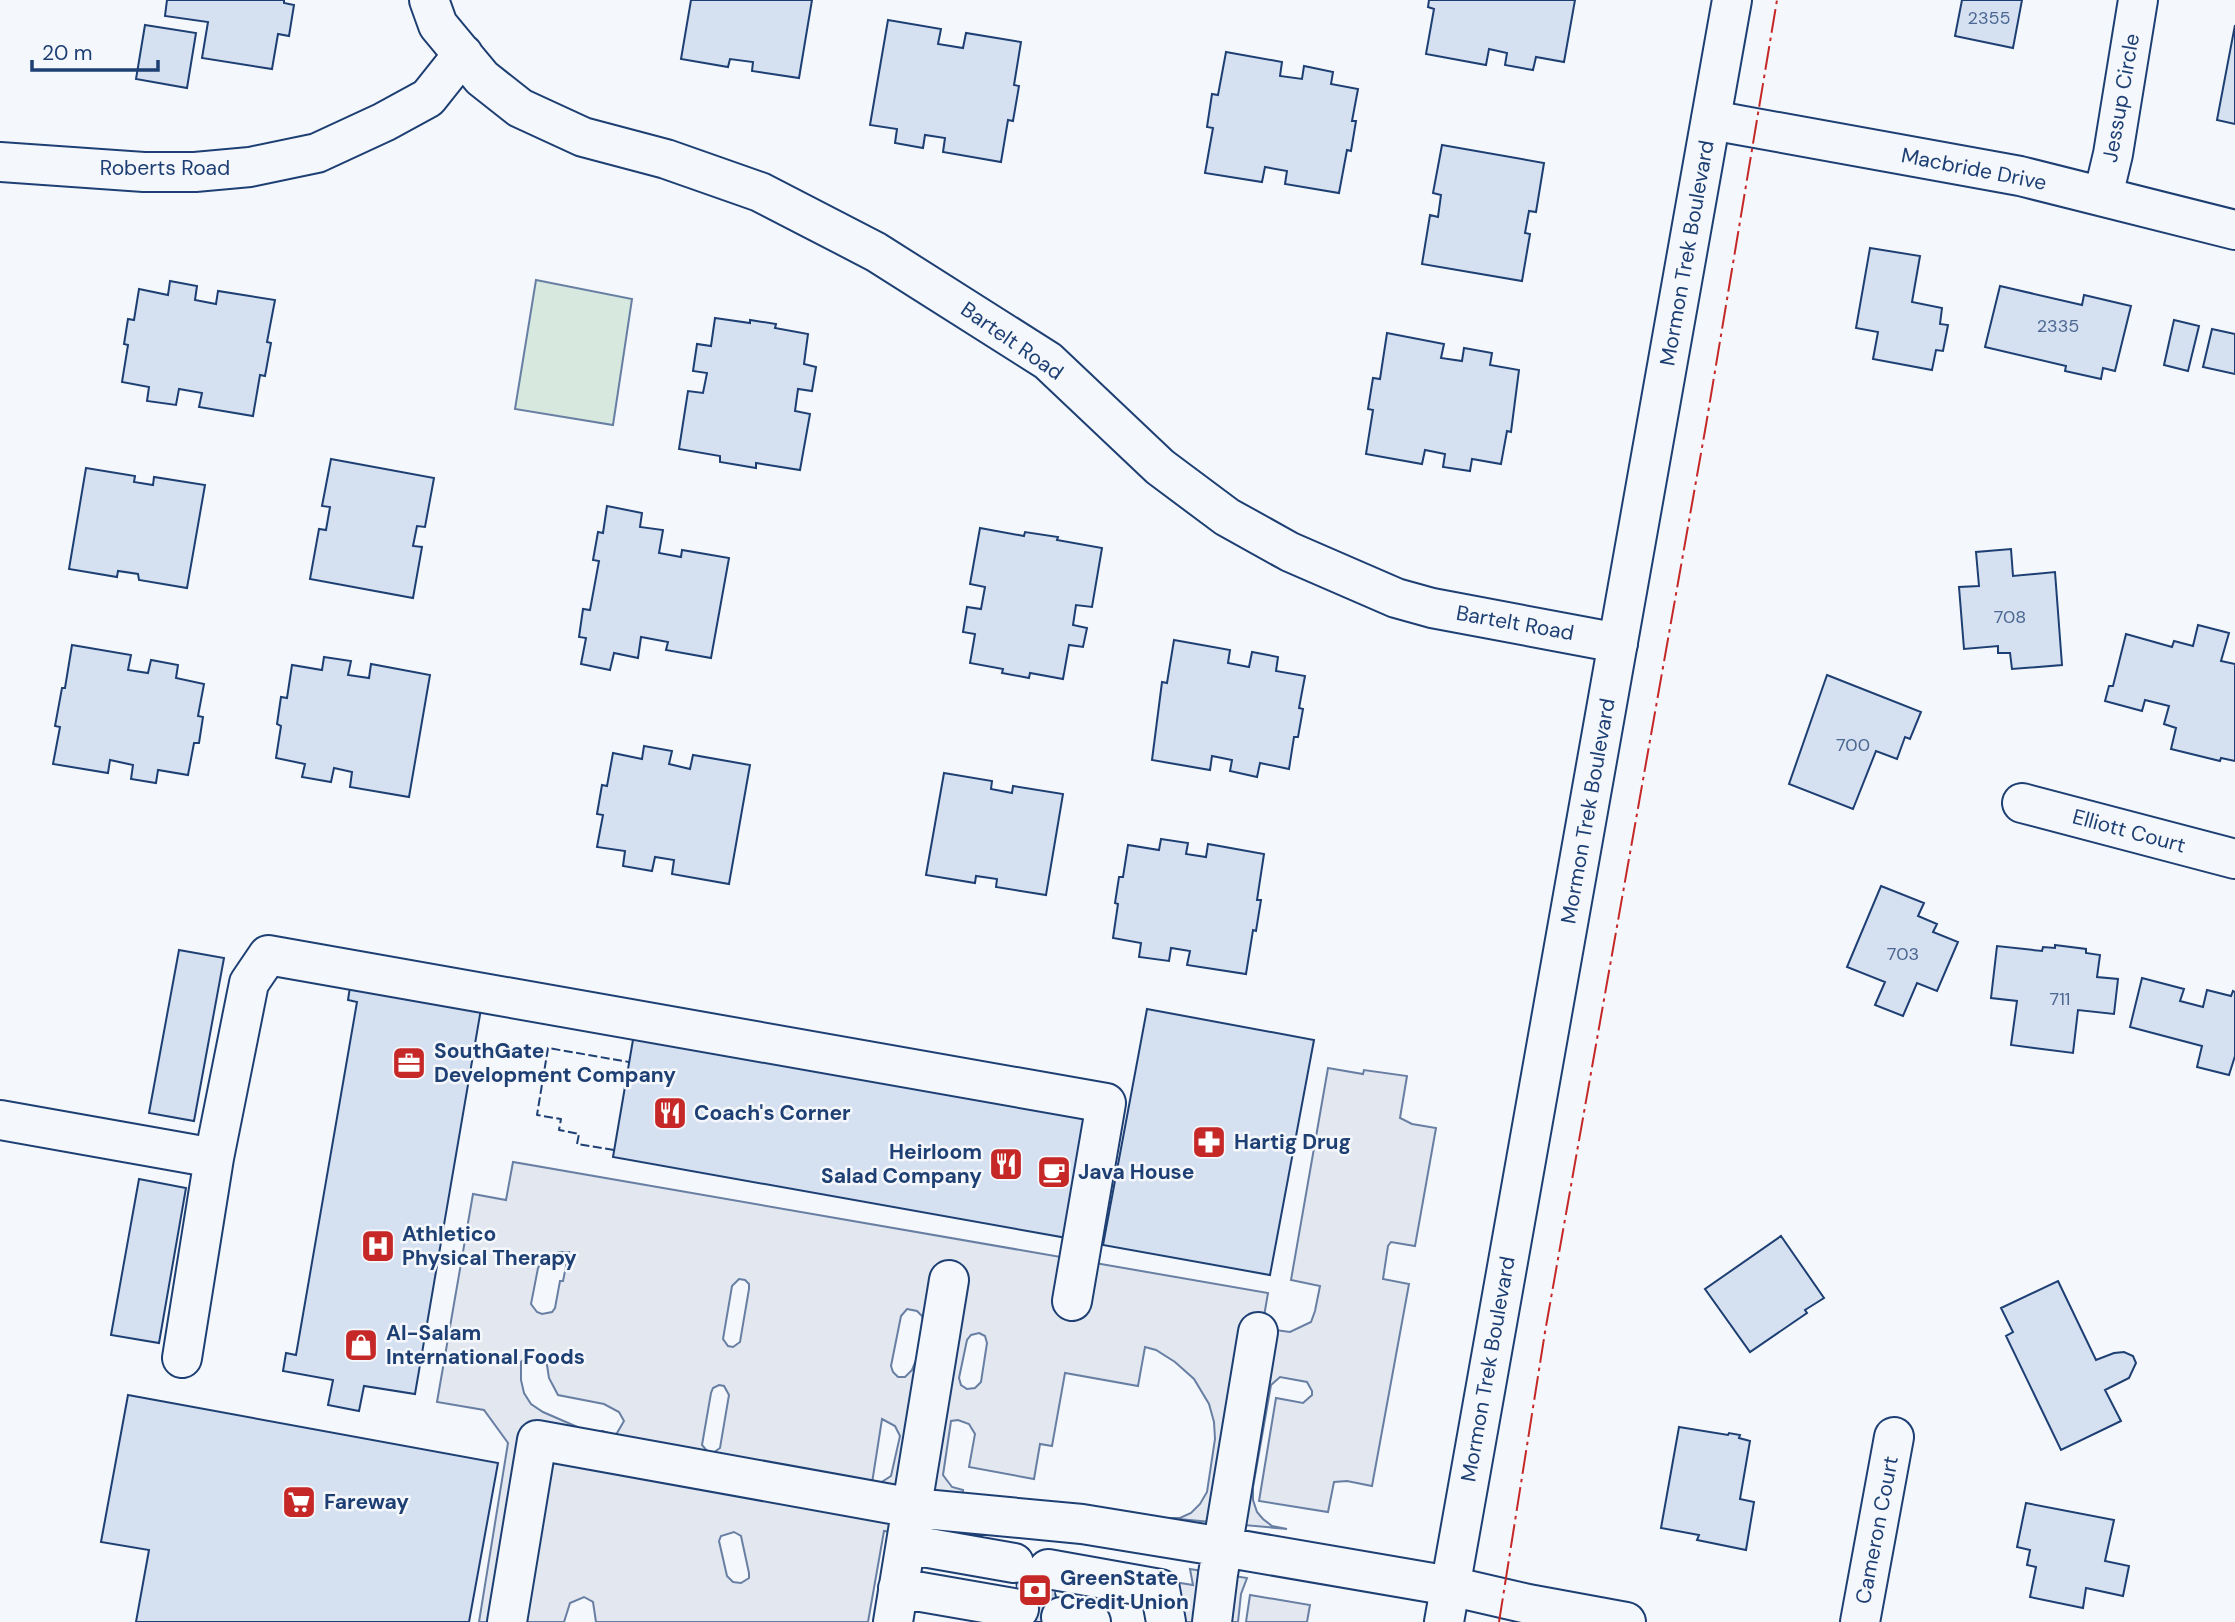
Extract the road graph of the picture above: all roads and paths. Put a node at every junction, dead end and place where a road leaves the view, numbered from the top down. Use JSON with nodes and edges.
{"nodes":[{"id":1,"x":429,"y":0,"type":"edge"},
{"id":2,"x":1732,"y":0,"type":"edge"},
{"id":3,"x":2138,"y":0,"type":"edge"},
{"id":4,"x":463,"y":54,"type":"junction"},
{"id":5,"x":1711,"y":120,"type":"junction"},
{"id":6,"x":0,"y":162,"type":"edge"},
{"id":7,"x":2103,"y":196,"type":"junction"},
{"id":8,"x":2235,"y":230,"type":"edge"},
{"id":9,"x":1618,"y":643,"type":"junction"},
{"id":10,"x":2022,"y":803,"type":"dead end"},
{"id":11,"x":2235,"y":859,"type":"edge"},
{"id":12,"x":0,"y":1120,"type":"edge"},
{"id":13,"x":214,"y":1158,"type":"junction"},
{"id":14,"x":949,"y":1280,"type":"dead end"},
{"id":15,"x":1072,"y":1301,"type":"dead end"},
{"id":16,"x":1258,"y":1332,"type":"dead end"},
{"id":17,"x":182,"y":1358,"type":"dead end"},
{"id":18,"x":1895,"y":1437,"type":"dead end"},
{"id":19,"x":1223,"y":1547,"type":"junction"},
{"id":20,"x":901,"y":1573,"type":"edge"},
{"id":21,"x":1044,"y":1594,"type":"edge"},
{"id":22,"x":1447,"y":1604,"type":"edge"},
{"id":23,"x":507,"y":1622,"type":"edge"},
{"id":24,"x":977,"y":1622,"type":"edge"},
{"id":25,"x":1163,"y":1622,"type":"edge"},
{"id":26,"x":1212,"y":1622,"type":"edge"},
{"id":27,"x":1626,"y":1622,"type":"edge"},
{"id":28,"x":1860,"y":1622,"type":"edge"}],
"edges":[{"from":1,"to":4,"type":"street","name":"Bartelt Road"},
{"from":2,"to":5,"type":"street","name":"Mormon Trek Boulevard"},
{"from":3,"to":7,"type":"street","name":"Jessup Circle"},
{"from":4,"to":6,"type":"street","name":"Roberts Road"},
{"from":4,"to":9,"type":"street","name":"Bartelt Road"},
{"from":5,"to":7,"type":"street","name":"Macbride Drive"},
{"from":5,"to":9,"type":"street","name":"Mormon Trek Boulevard"},
{"from":7,"to":8,"type":"street","name":"Macbride Drive"},
{"from":9,"to":22,"type":"street","name":"Mormon Trek Boulevard"},
{"from":10,"to":11,"type":"street","name":"Elliott Court"},
{"from":12,"to":13,"type":"street"},
{"from":13,"to":15,"type":"street"},
{"from":13,"to":17,"type":"street"},
{"from":14,"to":20,"type":"street"},
{"from":16,"to":19,"type":"street"},
{"from":18,"to":28,"type":"street","name":"Cameron Court"},
{"from":19,"to":20,"type":"street"},
{"from":19,"to":22,"type":"street"},
{"from":19,"to":26,"type":"street"},
{"from":20,"to":21,"type":"street"},
{"from":20,"to":23,"type":"street"},
{"from":20,"to":24,"type":"street"},
{"from":21,"to":25,"type":"street"},
{"from":22,"to":27,"type":"street"}]}
